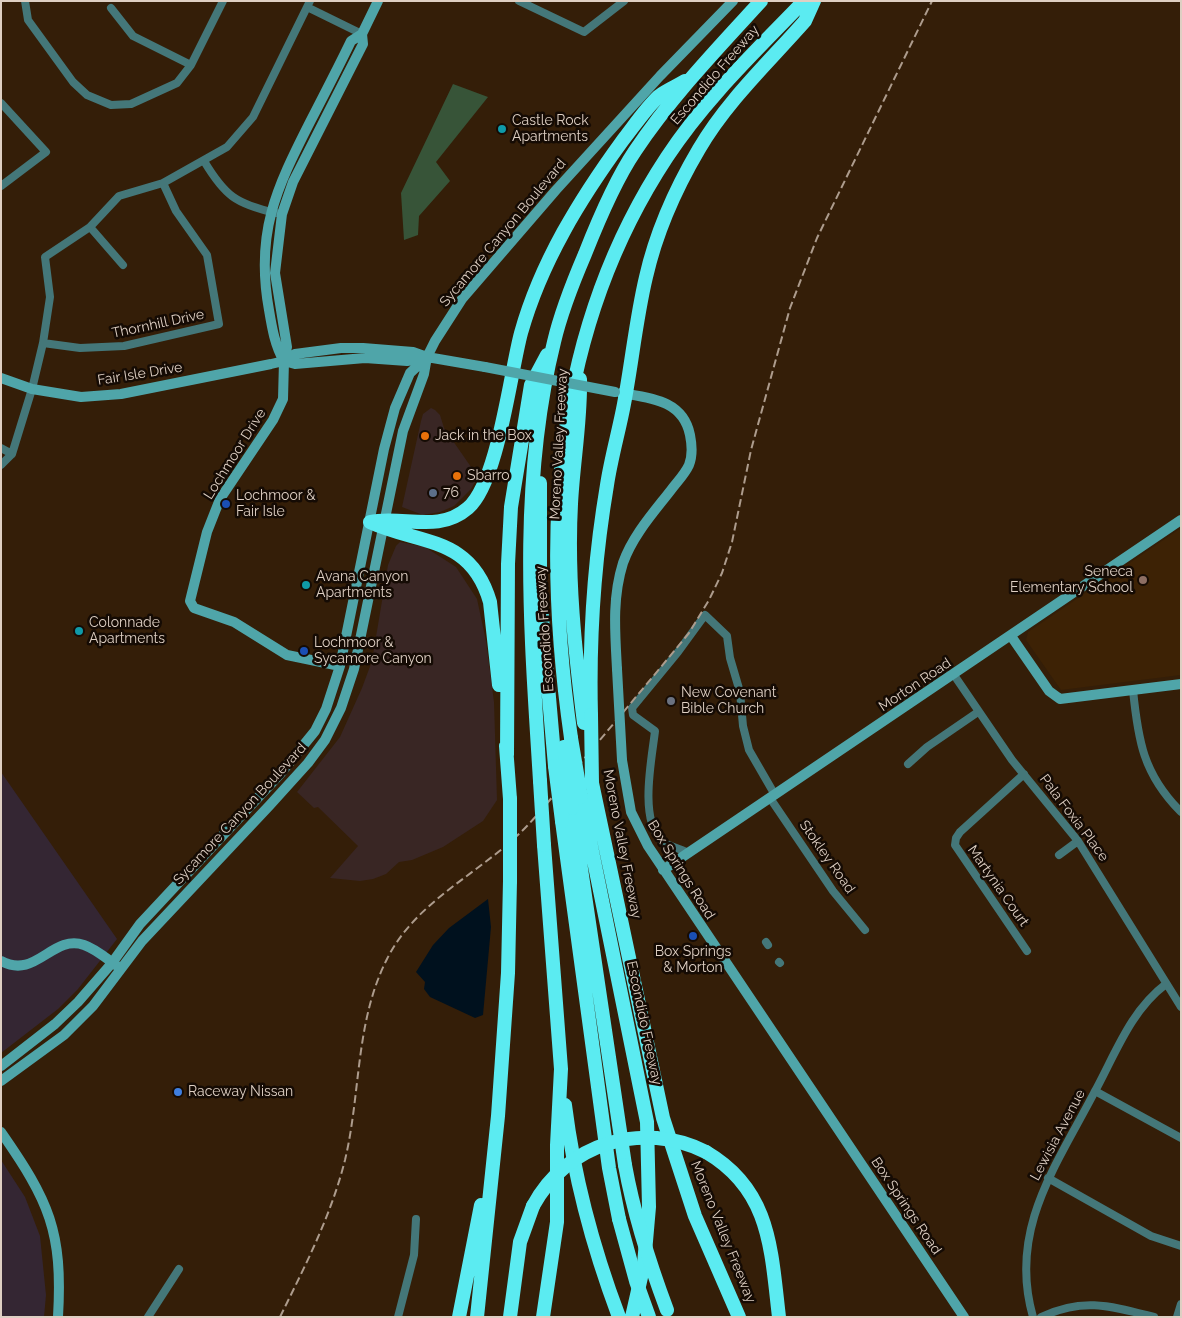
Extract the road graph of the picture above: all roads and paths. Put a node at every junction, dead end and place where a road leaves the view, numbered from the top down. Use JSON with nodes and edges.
{"nodes":[{"id":1,"x":25,"y":1,"type":"edge"},
{"id":2,"x":223,"y":1,"type":"edge"},
{"id":3,"x":378,"y":1,"type":"edge"},
{"id":4,"x":519,"y":1,"type":"edge"},
{"id":5,"x":624,"y":1,"type":"edge"},
{"id":6,"x":733,"y":1,"type":"edge"},
{"id":7,"x":761,"y":1,"type":"edge"},
{"id":8,"x":804,"y":1,"type":"edge"},
{"id":9,"x":814,"y":1,"type":"edge"},
{"id":10,"x":309,"y":4,"type":"edge"},
{"id":11,"x":111,"y":8,"type":"dead end"},
{"id":12,"x":362,"y":34,"type":"junction"},
{"id":13,"x":190,"y":65,"type":"junction"},
{"id":14,"x":694,"y":75,"type":"junction"},
{"id":15,"x":1,"y":103,"type":"edge"},
{"id":16,"x":204,"y":161,"type":"junction"},
{"id":17,"x":162,"y":183,"type":"junction"},
{"id":18,"x":1,"y":186,"type":"edge"},
{"id":19,"x":271,"y":212,"type":"junction"},
{"id":20,"x":282,"y":214,"type":"junction"},
{"id":21,"x":90,"y":227,"type":"junction"},
{"id":22,"x":123,"y":265,"type":"dead end"},
{"id":23,"x":592,"y":313,"type":"junction"},
{"id":24,"x":554,"y":341,"type":"junction"},
{"id":25,"x":43,"y":343,"type":"junction"},
{"id":26,"x":427,"y":357,"type":"junction"},
{"id":27,"x":284,"y":361,"type":"junction"},
{"id":28,"x":580,"y":361,"type":"junction"},
{"id":29,"x":1,"y":378,"type":"edge"},
{"id":30,"x":32,"y":389,"type":"junction"},
{"id":31,"x":621,"y":393,"type":"junction"},
{"id":32,"x":1,"y":448,"type":"edge"},
{"id":33,"x":12,"y":454,"type":"junction"},
{"id":34,"x":534,"y":456,"type":"junction"},
{"id":35,"x":1,"y":465,"type":"edge"},
{"id":36,"x":1181,"y":520,"type":"edge"},
{"id":37,"x":370,"y":522,"type":"junction"},
{"id":38,"x":384,"y":524,"type":"junction"},
{"id":39,"x":1011,"y":636,"type":"junction"},
{"id":40,"x":340,"y":666,"type":"junction"},
{"id":41,"x":954,"y":675,"type":"junction"},
{"id":42,"x":1181,"y":684,"type":"edge"},
{"id":43,"x":1133,"y":690,"type":"junction"},
{"id":44,"x":978,"y":712,"type":"junction"},
{"id":45,"x":587,"y":719,"type":"junction"},
{"id":46,"x":568,"y":742,"type":"junction"},
{"id":47,"x":507,"y":755,"type":"junction"},
{"id":48,"x":908,"y":764,"type":"dead end"},
{"id":49,"x":1024,"y":774,"type":"junction"},
{"id":50,"x":772,"y":796,"type":"junction"},
{"id":51,"x":1181,"y":812,"type":"edge"},
{"id":52,"x":1078,"y":841,"type":"junction"},
{"id":53,"x":689,"y":853,"type":"junction"},
{"id":54,"x":1060,"y":855,"type":"dead end"},
{"id":55,"x":663,"y":870,"type":"junction"},
{"id":56,"x":865,"y":930,"type":"dead end"},
{"id":57,"x":1027,"y":951,"type":"dead end"},
{"id":58,"x":1,"y":961,"type":"edge"},
{"id":59,"x":112,"y":963,"type":"junction"},
{"id":60,"x":122,"y":970,"type":"junction"},
{"id":61,"x":1166,"y":984,"type":"junction"},
{"id":62,"x":1181,"y":1007,"type":"edge"},
{"id":63,"x":1,"y":1066,"type":"edge"},
{"id":64,"x":561,"y":1069,"type":"junction"},
{"id":65,"x":1,"y":1081,"type":"edge"},
{"id":66,"x":1095,"y":1091,"type":"junction"},
{"id":67,"x":498,"y":1116,"type":"junction"},
{"id":68,"x":1,"y":1132,"type":"edge"},
{"id":69,"x":1181,"y":1138,"type":"edge"},
{"id":70,"x":1048,"y":1178,"type":"junction"},
{"id":71,"x":416,"y":1219,"type":"dead end"},
{"id":72,"x":1181,"y":1246,"type":"edge"},
{"id":73,"x":179,"y":1269,"type":"dead end"},
{"id":74,"x":1181,"y":1304,"type":"edge"},
{"id":75,"x":669,"y":1313,"type":"edge"},
{"id":76,"x":58,"y":1317,"type":"edge"},
{"id":77,"x":148,"y":1317,"type":"edge"},
{"id":78,"x":398,"y":1317,"type":"edge"},
{"id":79,"x":459,"y":1317,"type":"edge"},
{"id":80,"x":477,"y":1317,"type":"edge"},
{"id":81,"x":510,"y":1317,"type":"edge"},
{"id":82,"x":543,"y":1317,"type":"edge"},
{"id":83,"x":619,"y":1317,"type":"edge"},
{"id":84,"x":632,"y":1317,"type":"edge"},
{"id":85,"x":649,"y":1317,"type":"edge"},
{"id":86,"x":739,"y":1317,"type":"edge"},
{"id":87,"x":779,"y":1317,"type":"edge"},
{"id":88,"x":964,"y":1317,"type":"edge"},
{"id":89,"x":1033,"y":1317,"type":"edge"},
{"id":90,"x":1041,"y":1317,"type":"edge"},
{"id":91,"x":1154,"y":1317,"type":"edge"},
{"id":92,"x":1177,"y":1317,"type":"edge"}],
"edges":[{"from":1,"to":13,"type":"street"},
{"from":2,"to":13,"type":"street"},
{"from":3,"to":12,"type":"street","name":"Lochmoor Drive"},
{"from":4,"to":5,"type":"street"},
{"from":6,"to":26,"type":"street","name":"Sycamore Canyon Boulevard"},
{"from":7,"to":14,"type":"highway","name":"Escondido Freeway"},
{"from":8,"to":23,"type":"highway","name":"Escondido Freeway"},
{"from":9,"to":31,"type":"highway"},
{"from":10,"to":12,"type":"street"},
{"from":10,"to":16,"type":"street"},
{"from":11,"to":13,"type":"street"},
{"from":12,"to":19,"type":"street","name":"Lochmoor Drive"},
{"from":12,"to":20,"type":"street","name":"Lochmoor Drive"},
{"from":14,"to":24,"type":"highway","name":"Escondido Freeway"},
{"from":14,"to":38,"type":"highway"},
{"from":15,"to":18,"type":"street"},
{"from":16,"to":17,"type":"street"},
{"from":16,"to":19,"type":"street"},
{"from":17,"to":21,"type":"street"},
{"from":17,"to":25,"type":"street","name":"Thornhill Drive"},
{"from":19,"to":20,"type":"street"},
{"from":19,"to":27,"type":"street","name":"Lochmoor Drive"},
{"from":20,"to":27,"type":"street","name":"Lochmoor Drive"},
{"from":21,"to":22,"type":"street"},
{"from":21,"to":25,"type":"street"},
{"from":23,"to":28,"type":"highway","name":"Escondido Freeway"},
{"from":23,"to":46,"type":"highway"},
{"from":24,"to":34,"type":"highway","name":"Escondido Freeway"},
{"from":24,"to":47,"type":"highway"},
{"from":25,"to":30,"type":"street"},
{"from":26,"to":27,"type":"street","name":"Fair Isle Drive"},
{"from":26,"to":31,"type":"street","name":"Fair Isle Drive","bridge":true},
{"from":26,"to":37,"type":"street","name":"Sycamore Canyon Boulevard"},
{"from":26,"to":38,"type":"street","name":"Sycamore Canyon Boulevard"},
{"from":27,"to":30,"type":"street","name":"Fair Isle Drive"},
{"from":27,"to":40,"type":"street","name":"Lochmoor Drive"},
{"from":28,"to":45,"type":"highway","name":"Moreno Valley Freeway"},
{"from":28,"to":46,"type":"highway","name":"Escondido Freeway"},
{"from":29,"to":30,"type":"street","name":"Fair Isle Drive"},
{"from":30,"to":33,"type":"street"},
{"from":31,"to":45,"type":"highway"},
{"from":31,"to":55,"type":"street","name":"Box Springs Road","bridge":true},
{"from":32,"to":33,"type":"street"},
{"from":33,"to":35,"type":"street"},
{"from":34,"to":64,"type":"highway","name":"Escondido Freeway","bridge":true},
{"from":34,"to":85,"type":"highway","bridge":true},
{"from":36,"to":39,"type":"street","name":"Morton Road"},
{"from":37,"to":38,"type":"highway"},
{"from":37,"to":40,"type":"street","name":"Sycamore Canyon Boulevard"},
{"from":38,"to":47,"type":"highway"},
{"from":38,"to":60,"type":"street","name":"Sycamore Canyon Boulevard"},
{"from":39,"to":41,"type":"street","name":"Morton Road"},
{"from":39,"to":43,"type":"street"},
{"from":40,"to":59,"type":"street","name":"Sycamore Canyon Boulevard"},
{"from":41,"to":44,"type":"street","name":"Pala Foxia Place"},
{"from":41,"to":50,"type":"street","name":"Morton Road"},
{"from":42,"to":43,"type":"street"},
{"from":43,"to":51,"type":"street"},
{"from":44,"to":48,"type":"street"},
{"from":44,"to":49,"type":"street","name":"Pala Foxia Place"},
{"from":45,"to":86,"type":"highway","name":"Moreno Valley Freeway","bridge":true},
{"from":46,"to":75,"type":"highway","bridge":true},
{"from":46,"to":84,"type":"highway","name":"Escondido Freeway","bridge":true},
{"from":47,"to":67,"type":"highway","bridge":true},
{"from":49,"to":52,"type":"street","name":"Pala Foxia Place"},
{"from":49,"to":57,"type":"street","name":"Martynia Court"},
{"from":50,"to":53,"type":"street","name":"Morton Road"},
{"from":50,"to":53,"type":"street","name":"Stokley Road"},
{"from":50,"to":56,"type":"street","name":"Stokley Road"},
{"from":52,"to":54,"type":"street"},
{"from":52,"to":61,"type":"street","name":"Pala Foxia Place"},
{"from":53,"to":55,"type":"street","name":"Morton Road"},
{"from":55,"to":88,"type":"street","name":"Box Springs Road"},
{"from":58,"to":59,"type":"street"},
{"from":59,"to":60,"type":"street"},
{"from":59,"to":63,"type":"street","name":"Sycamore Canyon Boulevard"},
{"from":60,"to":65,"type":"street","name":"Sycamore Canyon Boulevard"},
{"from":61,"to":62,"type":"street","name":"Pala Foxia Place"},
{"from":61,"to":66,"type":"street","name":"Lewisia Avenue"},
{"from":64,"to":82,"type":"highway","name":"Escondido Freeway"},
{"from":64,"to":83,"type":"highway"},
{"from":66,"to":69,"type":"street"},
{"from":66,"to":70,"type":"street","name":"Lewisia Avenue"},
{"from":67,"to":79,"type":"highway"},
{"from":67,"to":80,"type":"highway"},
{"from":68,"to":76,"type":"street"},
{"from":70,"to":72,"type":"street"},
{"from":70,"to":89,"type":"street","name":"Lewisia Avenue"},
{"from":71,"to":78,"type":"street"},
{"from":73,"to":77,"type":"street"},
{"from":74,"to":92,"type":"street"},
{"from":81,"to":87,"type":"highway","bridge":true},
{"from":90,"to":91,"type":"street"}]}
